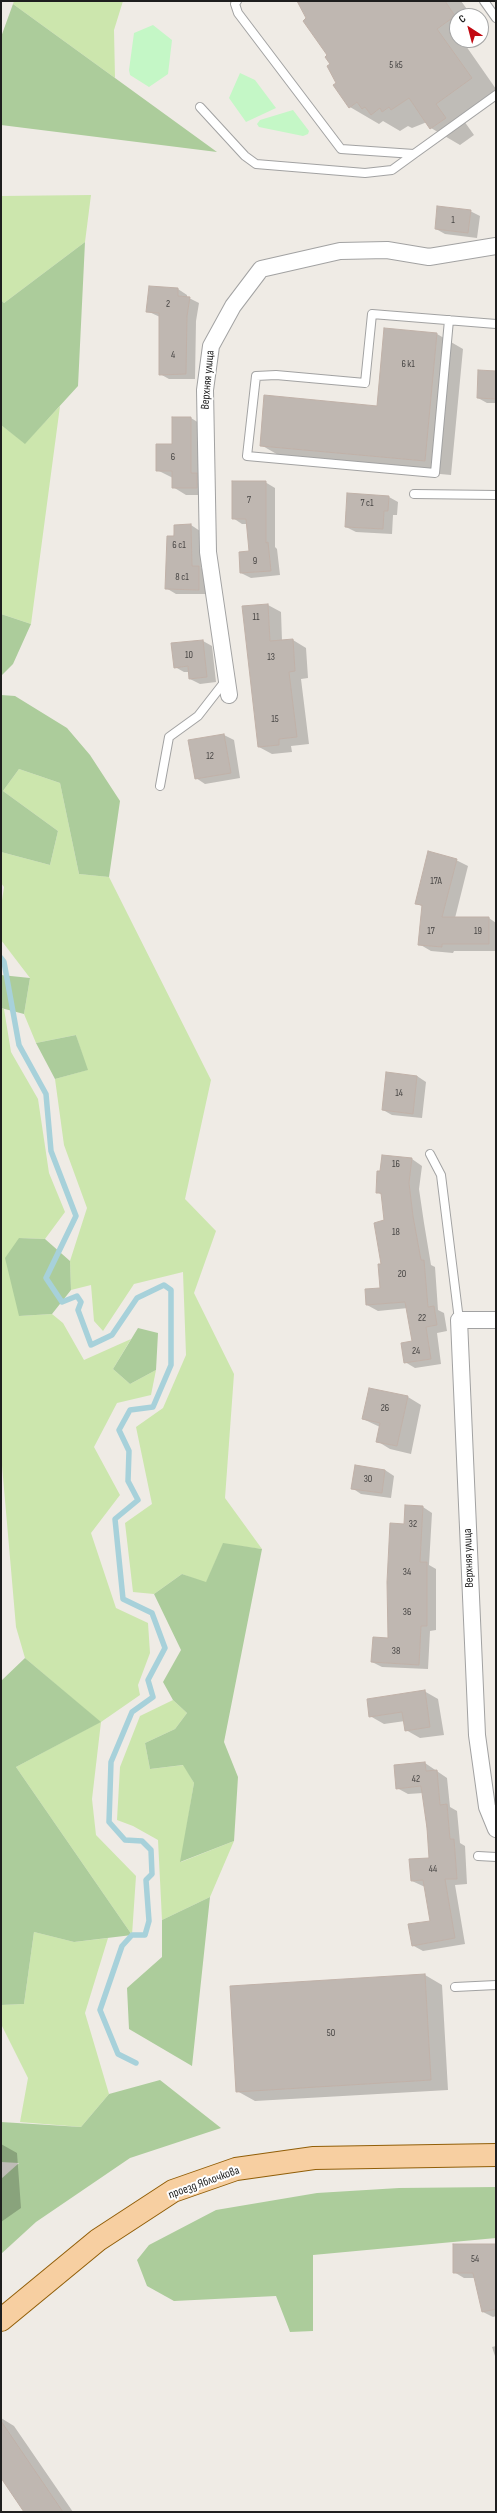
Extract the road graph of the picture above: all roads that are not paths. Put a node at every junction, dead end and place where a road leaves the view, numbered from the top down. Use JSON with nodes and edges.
{"nodes":[{"id":1,"x":238,"y":1,"type":"edge"},
{"id":2,"x":484,"y":1,"type":"edge"},
{"id":3,"x":496,"y":18,"type":"edge"},
{"id":4,"x":496,"y":95,"type":"edge"},
{"id":5,"x":200,"y":107,"type":"dead end"},
{"id":6,"x":414,"y":154,"type":"junction"},
{"id":7,"x":496,"y":246,"type":"edge"},
{"id":8,"x":449,"y":320,"type":"junction"},
{"id":9,"x":496,"y":324,"type":"edge"},
{"id":10,"x":414,"y":494,"type":"dead end"},
{"id":11,"x":496,"y":495,"type":"edge"},
{"id":12,"x":226,"y":679,"type":"junction"},
{"id":13,"x":229,"y":695,"type":"dead end"},
{"id":14,"x":160,"y":786,"type":"dead end"},
{"id":15,"x":430,"y":1154,"type":"dead end"},
{"id":16,"x":459,"y":1320,"type":"junction"},
{"id":17,"x":496,"y":1320,"type":"edge"},
{"id":18,"x":496,"y":1829,"type":"edge"},
{"id":19,"x":478,"y":1856,"type":"dead end"},
{"id":20,"x":496,"y":1857,"type":"edge"},
{"id":21,"x":496,"y":1985,"type":"edge"},
{"id":22,"x":455,"y":1987,"type":"dead end"},
{"id":23,"x":496,"y":2155,"type":"edge"},
{"id":24,"x":1,"y":2320,"type":"edge"}],
"edges":[{"from":1,"to":6,"type":"lane"},
{"from":2,"to":3,"type":"lane"},
{"from":4,"to":6,"type":"lane"},
{"from":5,"to":6,"type":"lane"},
{"from":7,"to":12,"type":"street","name":"Верхняя улица"},
{"from":8,"to":8,"type":"lane"},
{"from":8,"to":9,"type":"lane"},
{"from":10,"to":11,"type":"lane"},
{"from":12,"to":13,"type":"street","name":"Верхняя улица"},
{"from":12,"to":14,"type":"lane"},
{"from":15,"to":16,"type":"lane"},
{"from":16,"to":17,"type":"street"},
{"from":16,"to":18,"type":"street","name":"Верхняя улица"},
{"from":19,"to":20,"type":"lane"},
{"from":21,"to":22,"type":"lane"},
{"from":23,"to":24,"type":"main road","name":"проезд Яблочкова"}]}
